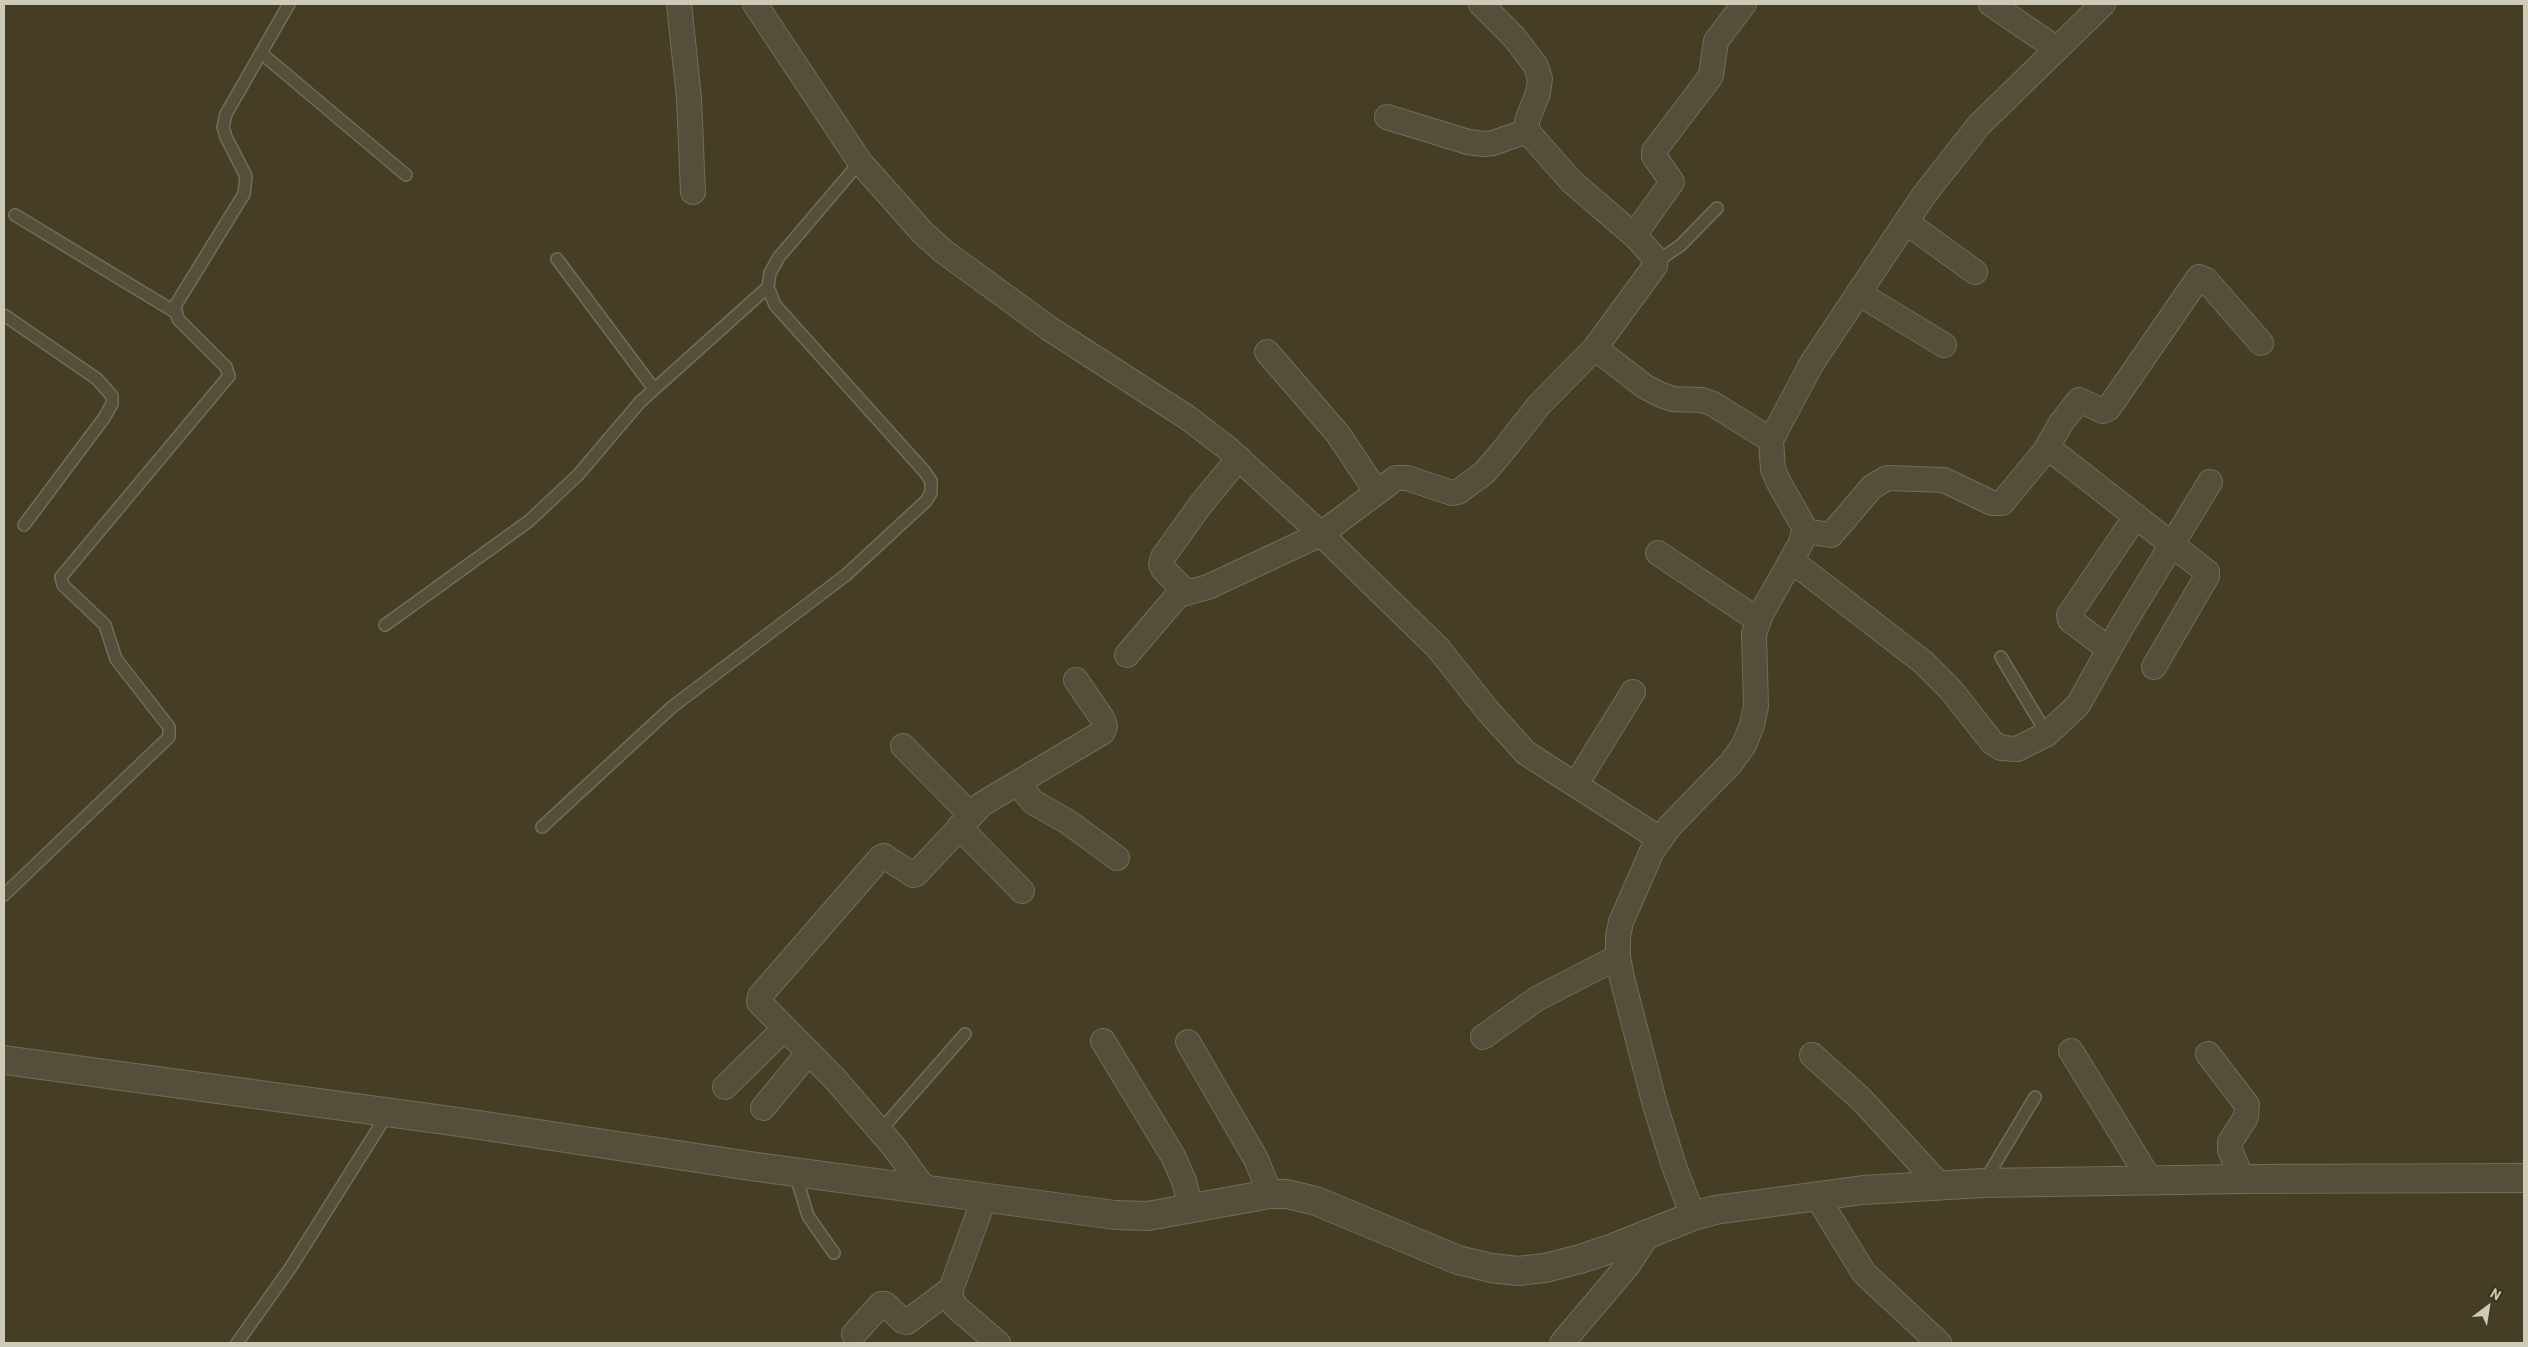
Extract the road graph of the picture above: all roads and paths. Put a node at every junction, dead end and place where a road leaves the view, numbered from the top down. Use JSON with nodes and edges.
{"nodes":[{"id":1,"x":290,"y":4,"type":"edge"},
{"id":2,"x":679,"y":4,"type":"edge"},
{"id":3,"x":755,"y":4,"type":"edge"},
{"id":4,"x":1482,"y":4,"type":"edge"},
{"id":5,"x":1744,"y":4,"type":"edge"},
{"id":6,"x":1992,"y":4,"type":"edge"},
{"id":7,"x":2102,"y":4,"type":"edge"},
{"id":8,"x":2057,"y":49,"type":"junction"},
{"id":9,"x":261,"y":53,"type":"junction"},
{"id":10,"x":1387,"y":117,"type":"dead end"},
{"id":11,"x":1527,"y":131,"type":"junction"},
{"id":12,"x":860,"y":162,"type":"junction"},
{"id":13,"x":406,"y":175,"type":"dead end"},
{"id":14,"x":693,"y":192,"type":"dead end"},
{"id":15,"x":1717,"y":208,"type":"dead end"},
{"id":16,"x":15,"y":215,"type":"dead end"},
{"id":17,"x":1906,"y":222,"type":"junction"},
{"id":18,"x":1636,"y":237,"type":"junction"},
{"id":19,"x":557,"y":259,"type":"dead end"},
{"id":20,"x":1656,"y":262,"type":"junction"},
{"id":21,"x":1975,"y":272,"type":"dead end"},
{"id":22,"x":768,"y":287,"type":"junction"},
{"id":23,"x":1858,"y":293,"type":"junction"},
{"id":24,"x":175,"y":312,"type":"junction"},
{"id":25,"x":4,"y":315,"type":"edge"},
{"id":26,"x":2262,"y":343,"type":"dead end"},
{"id":27,"x":1944,"y":345,"type":"dead end"},
{"id":28,"x":1595,"y":348,"type":"junction"},
{"id":29,"x":1267,"y":352,"type":"dead end"},
{"id":30,"x":654,"y":389,"type":"junction"},
{"id":31,"x":1771,"y":440,"type":"junction"},
{"id":32,"x":2045,"y":451,"type":"junction"},
{"id":33,"x":1239,"y":458,"type":"junction"},
{"id":34,"x":2210,"y":482,"type":"dead end"},
{"id":35,"x":1376,"y":491,"type":"junction"},
{"id":36,"x":2136,"y":516,"type":"junction"},
{"id":37,"x":24,"y":525,"type":"dead end"},
{"id":38,"x":1804,"y":531,"type":"junction"},
{"id":39,"x":1320,"y":534,"type":"junction"},
{"id":40,"x":2172,"y":546,"type":"junction"},
{"id":41,"x":1658,"y":553,"type":"dead end"},
{"id":42,"x":1792,"y":561,"type":"junction"},
{"id":43,"x":1187,"y":592,"type":"junction"},
{"id":44,"x":1758,"y":620,"type":"junction"},
{"id":45,"x":385,"y":625,"type":"dead end"},
{"id":46,"x":2109,"y":649,"type":"junction"},
{"id":47,"x":1127,"y":655,"type":"dead end"},
{"id":48,"x":2001,"y":657,"type":"dead end"},
{"id":49,"x":2154,"y":667,"type":"dead end"},
{"id":50,"x":1076,"y":680,"type":"dead end"},
{"id":51,"x":1633,"y":692,"type":"dead end"},
{"id":52,"x":2047,"y":734,"type":"junction"},
{"id":53,"x":903,"y":746,"type":"dead end"},
{"id":54,"x":1017,"y":784,"type":"junction"},
{"id":55,"x":1576,"y":784,"type":"junction"},
{"id":56,"x":964,"y":821,"type":"junction"},
{"id":57,"x":542,"y":827,"type":"dead end"},
{"id":58,"x":1660,"y":839,"type":"junction"},
{"id":59,"x":1117,"y":858,"type":"dead end"},
{"id":60,"x":1022,"y":891,"type":"dead end"},
{"id":61,"x":4,"y":895,"type":"edge"},
{"id":62,"x":1618,"y":957,"type":"junction"},
{"id":63,"x":785,"y":1028,"type":"junction"},
{"id":64,"x":965,"y":1034,"type":"dead end"},
{"id":65,"x":1483,"y":1037,"type":"dead end"},
{"id":66,"x":1103,"y":1042,"type":"dead end"},
{"id":67,"x":1188,"y":1042,"type":"dead end"},
{"id":68,"x":2071,"y":1051,"type":"dead end"},
{"id":69,"x":809,"y":1052,"type":"junction"},
{"id":70,"x":1812,"y":1054,"type":"dead end"},
{"id":71,"x":2208,"y":1054,"type":"dead end"},
{"id":72,"x":4,"y":1060,"type":"edge"},
{"id":73,"x":725,"y":1087,"type":"dead end"},
{"id":74,"x":2035,"y":1097,"type":"dead end"},
{"id":75,"x":763,"y":1108,"type":"dead end"},
{"id":76,"x":388,"y":1113,"type":"junction"},
{"id":77,"x":880,"y":1131,"type":"junction"},
{"id":78,"x":795,"y":1172,"type":"junction"},
{"id":79,"x":2524,"y":1178,"type":"edge"},
{"id":80,"x":2242,"y":1179,"type":"junction"},
{"id":81,"x":2150,"y":1180,"type":"junction"},
{"id":82,"x":1983,"y":1183,"type":"junction"},
{"id":83,"x":1939,"y":1184,"type":"junction"},
{"id":84,"x":926,"y":1191,"type":"junction"},
{"id":85,"x":1270,"y":1194,"type":"junction"},
{"id":86,"x":1816,"y":1195,"type":"junction"},
{"id":87,"x":984,"y":1198,"type":"junction"},
{"id":88,"x":1191,"y":1208,"type":"junction"},
{"id":89,"x":1693,"y":1216,"type":"junction"},
{"id":90,"x":1649,"y":1233,"type":"junction"},
{"id":91,"x":834,"y":1253,"type":"dead end"},
{"id":92,"x":951,"y":1289,"type":"junction"},
{"id":93,"x":854,"y":1334,"type":"dead end"},
{"id":94,"x":237,"y":1343,"type":"edge"},
{"id":95,"x":998,"y":1343,"type":"edge"},
{"id":96,"x":1562,"y":1343,"type":"edge"},
{"id":97,"x":1940,"y":1343,"type":"edge"}],
"edges":[{"from":1,"to":9,"type":"lane"},
{"from":2,"to":14,"type":"street"},
{"from":3,"to":12,"type":"street"},
{"from":4,"to":11,"type":"street"},
{"from":5,"to":18,"type":"street"},
{"from":6,"to":8,"type":"street"},
{"from":7,"to":8,"type":"street"},
{"from":8,"to":17,"type":"street"},
{"from":9,"to":13,"type":"lane"},
{"from":9,"to":24,"type":"lane"},
{"from":10,"to":11,"type":"street"},
{"from":11,"to":18,"type":"street"},
{"from":12,"to":22,"type":"lane"},
{"from":12,"to":33,"type":"street"},
{"from":15,"to":20,"type":"lane"},
{"from":16,"to":24,"type":"lane"},
{"from":17,"to":21,"type":"street"},
{"from":17,"to":23,"type":"street"},
{"from":18,"to":20,"type":"street"},
{"from":19,"to":30,"type":"lane"},
{"from":20,"to":28,"type":"street"},
{"from":22,"to":30,"type":"lane"},
{"from":22,"to":57,"type":"lane"},
{"from":23,"to":27,"type":"street"},
{"from":23,"to":31,"type":"street"},
{"from":24,"to":61,"type":"lane"},
{"from":25,"to":37,"type":"lane"},
{"from":26,"to":32,"type":"street"},
{"from":28,"to":31,"type":"street"},
{"from":28,"to":35,"type":"street"},
{"from":29,"to":35,"type":"street"},
{"from":30,"to":45,"type":"lane"},
{"from":31,"to":38,"type":"street"},
{"from":32,"to":36,"type":"street"},
{"from":32,"to":38,"type":"street"},
{"from":33,"to":39,"type":"street"},
{"from":33,"to":43,"type":"street"},
{"from":34,"to":40,"type":"street"},
{"from":35,"to":39,"type":"street"},
{"from":36,"to":40,"type":"street"},
{"from":36,"to":46,"type":"street"},
{"from":38,"to":42,"type":"street"},
{"from":39,"to":43,"type":"street"},
{"from":39,"to":55,"type":"street"},
{"from":40,"to":46,"type":"street"},
{"from":40,"to":49,"type":"street"},
{"from":41,"to":44,"type":"street"},
{"from":42,"to":44,"type":"street"},
{"from":42,"to":52,"type":"street"},
{"from":43,"to":47,"type":"street"},
{"from":44,"to":58,"type":"street"},
{"from":46,"to":52,"type":"street"},
{"from":48,"to":52,"type":"lane"},
{"from":50,"to":54,"type":"street"},
{"from":51,"to":55,"type":"street"},
{"from":53,"to":56,"type":"street"},
{"from":54,"to":56,"type":"street"},
{"from":54,"to":59,"type":"street"},
{"from":55,"to":58,"type":"street"},
{"from":56,"to":60,"type":"street"},
{"from":56,"to":63,"type":"street"},
{"from":58,"to":62,"type":"street"},
{"from":62,"to":65,"type":"street"},
{"from":62,"to":89,"type":"street"},
{"from":63,"to":69,"type":"street"},
{"from":63,"to":73,"type":"street"},
{"from":64,"to":77,"type":"lane"},
{"from":66,"to":88,"type":"street"},
{"from":67,"to":85,"type":"street"},
{"from":68,"to":81,"type":"street"},
{"from":69,"to":75,"type":"street"},
{"from":69,"to":77,"type":"street"},
{"from":70,"to":83,"type":"street"},
{"from":71,"to":80,"type":"street"},
{"from":72,"to":76,"type":"street"},
{"from":74,"to":82,"type":"lane"},
{"from":76,"to":78,"type":"street"},
{"from":76,"to":94,"type":"lane"},
{"from":77,"to":84,"type":"street"},
{"from":78,"to":84,"type":"street"},
{"from":78,"to":91,"type":"lane"},
{"from":79,"to":80,"type":"street"},
{"from":80,"to":81,"type":"street"},
{"from":81,"to":82,"type":"street"},
{"from":82,"to":83,"type":"street"},
{"from":83,"to":86,"type":"street"},
{"from":84,"to":87,"type":"street"},
{"from":85,"to":88,"type":"street"},
{"from":85,"to":90,"type":"street"},
{"from":86,"to":89,"type":"street"},
{"from":86,"to":97,"type":"street"},
{"from":87,"to":88,"type":"street"},
{"from":87,"to":92,"type":"street"},
{"from":89,"to":90,"type":"street"},
{"from":90,"to":96,"type":"street"},
{"from":92,"to":93,"type":"street"},
{"from":92,"to":95,"type":"street"}]}
